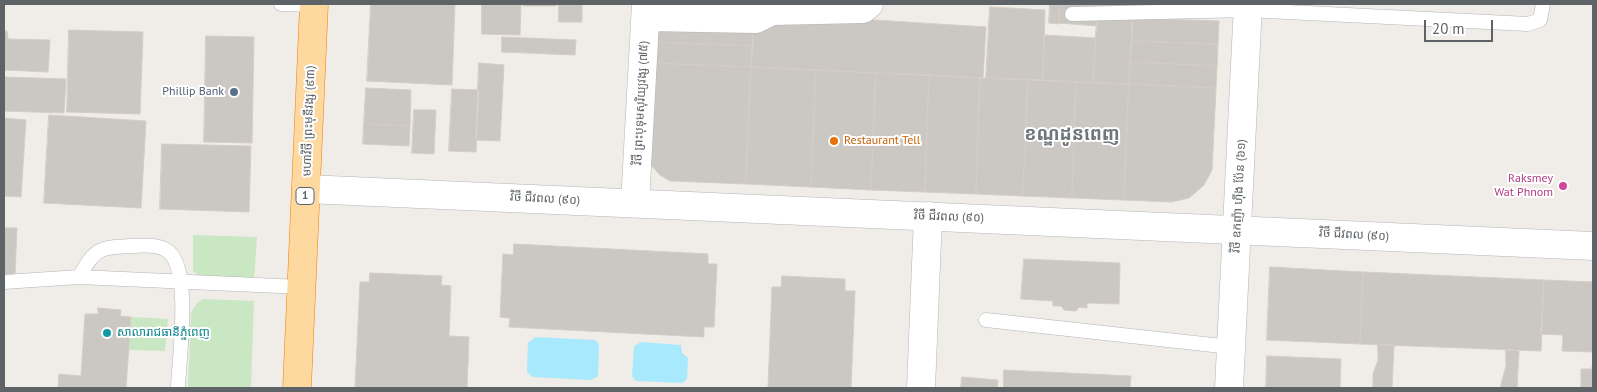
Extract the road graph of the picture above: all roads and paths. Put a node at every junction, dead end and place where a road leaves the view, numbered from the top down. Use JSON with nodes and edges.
{"nodes":[{"id":1,"x":281,"y":4,"type":"edge"},
{"id":2,"x":314,"y":4,"type":"edge"},
{"id":3,"x":869,"y":4,"type":"edge"},
{"id":4,"x":1543,"y":4,"type":"edge"},
{"id":5,"x":1247,"y":7,"type":"edge"},
{"id":6,"x":1338,"y":9,"type":"edge"},
{"id":7,"x":646,"y":10,"type":"edge"},
{"id":8,"x":1072,"y":14,"type":"dead end"},
{"id":9,"x":306,"y":189,"type":"junction"},
{"id":10,"x":635,"y":203,"type":"junction"},
{"id":11,"x":928,"y":216,"type":"junction"},
{"id":12,"x":1237,"y":229,"type":"junction"},
{"id":13,"x":1593,"y":246,"type":"edge"},
{"id":14,"x":79,"y":277,"type":"junction"},
{"id":15,"x":4,"y":282,"type":"edge"},
{"id":16,"x":183,"y":283,"type":"junction"},
{"id":17,"x":301,"y":287,"type":"junction"},
{"id":18,"x":986,"y":320,"type":"dead end"},
{"id":19,"x":1231,"y":347,"type":"junction"},
{"id":20,"x":178,"y":388,"type":"edge"},
{"id":21,"x":297,"y":388,"type":"edge"},
{"id":22,"x":921,"y":388,"type":"edge"},
{"id":23,"x":1229,"y":388,"type":"edge"}],
"edges":[{"from":1,"to":2,"type":"lane"},
{"from":2,"to":9,"type":"highway","name":"មហាវិថី ព្រះមុនីវង្ស (៩៣)","number":"1"},
{"from":3,"to":7,"type":"street"},
{"from":4,"to":6,"type":"lane"},
{"from":5,"to":6,"type":"lane"},
{"from":5,"to":8,"type":"lane"},
{"from":5,"to":12,"type":"street","name":"វិថី ឧកញ៉ា ហ៊ីង ប៉ែន (៦១)"},
{"from":7,"to":10,"type":"street","name":"វិថី ព្រះបុទុមសុរិយ្យវង្ស (៧៥)"},
{"from":9,"to":10,"type":"street","name":"វិថី ជីវពល (៩០)"},
{"from":9,"to":17,"type":"highway","name":"មហាវិថី ព្រះមុនីវង្ស (៩៣)","number":"1"},
{"from":10,"to":11,"type":"street","name":"វិថី ជីវពល (៩០)"},
{"from":11,"to":12,"type":"street","name":"វិថី ជីវពល (៩០)"},
{"from":11,"to":22,"type":"street"},
{"from":12,"to":13,"type":"street","name":"វិថី ជីវពល (៩០)"},
{"from":12,"to":19,"type":"street","name":"វិថី ឧកញ៉ា ហ៊ីង ប៉ែន (៦១)"},
{"from":14,"to":15,"type":"lane"},
{"from":14,"to":16,"type":"lane"},
{"from":14,"to":16,"type":"lane"},
{"from":16,"to":17,"type":"lane"},
{"from":16,"to":20,"type":"lane"},
{"from":17,"to":21,"type":"highway","name":"មហាវិថី ព្រះមុនីវង្ស (៩៣)","number":"1"},
{"from":18,"to":19,"type":"lane"},
{"from":19,"to":23,"type":"street","name":"វិថី ឧកញ៉ា ហ៊ីង ប៉ែន (៦១)"}]}
